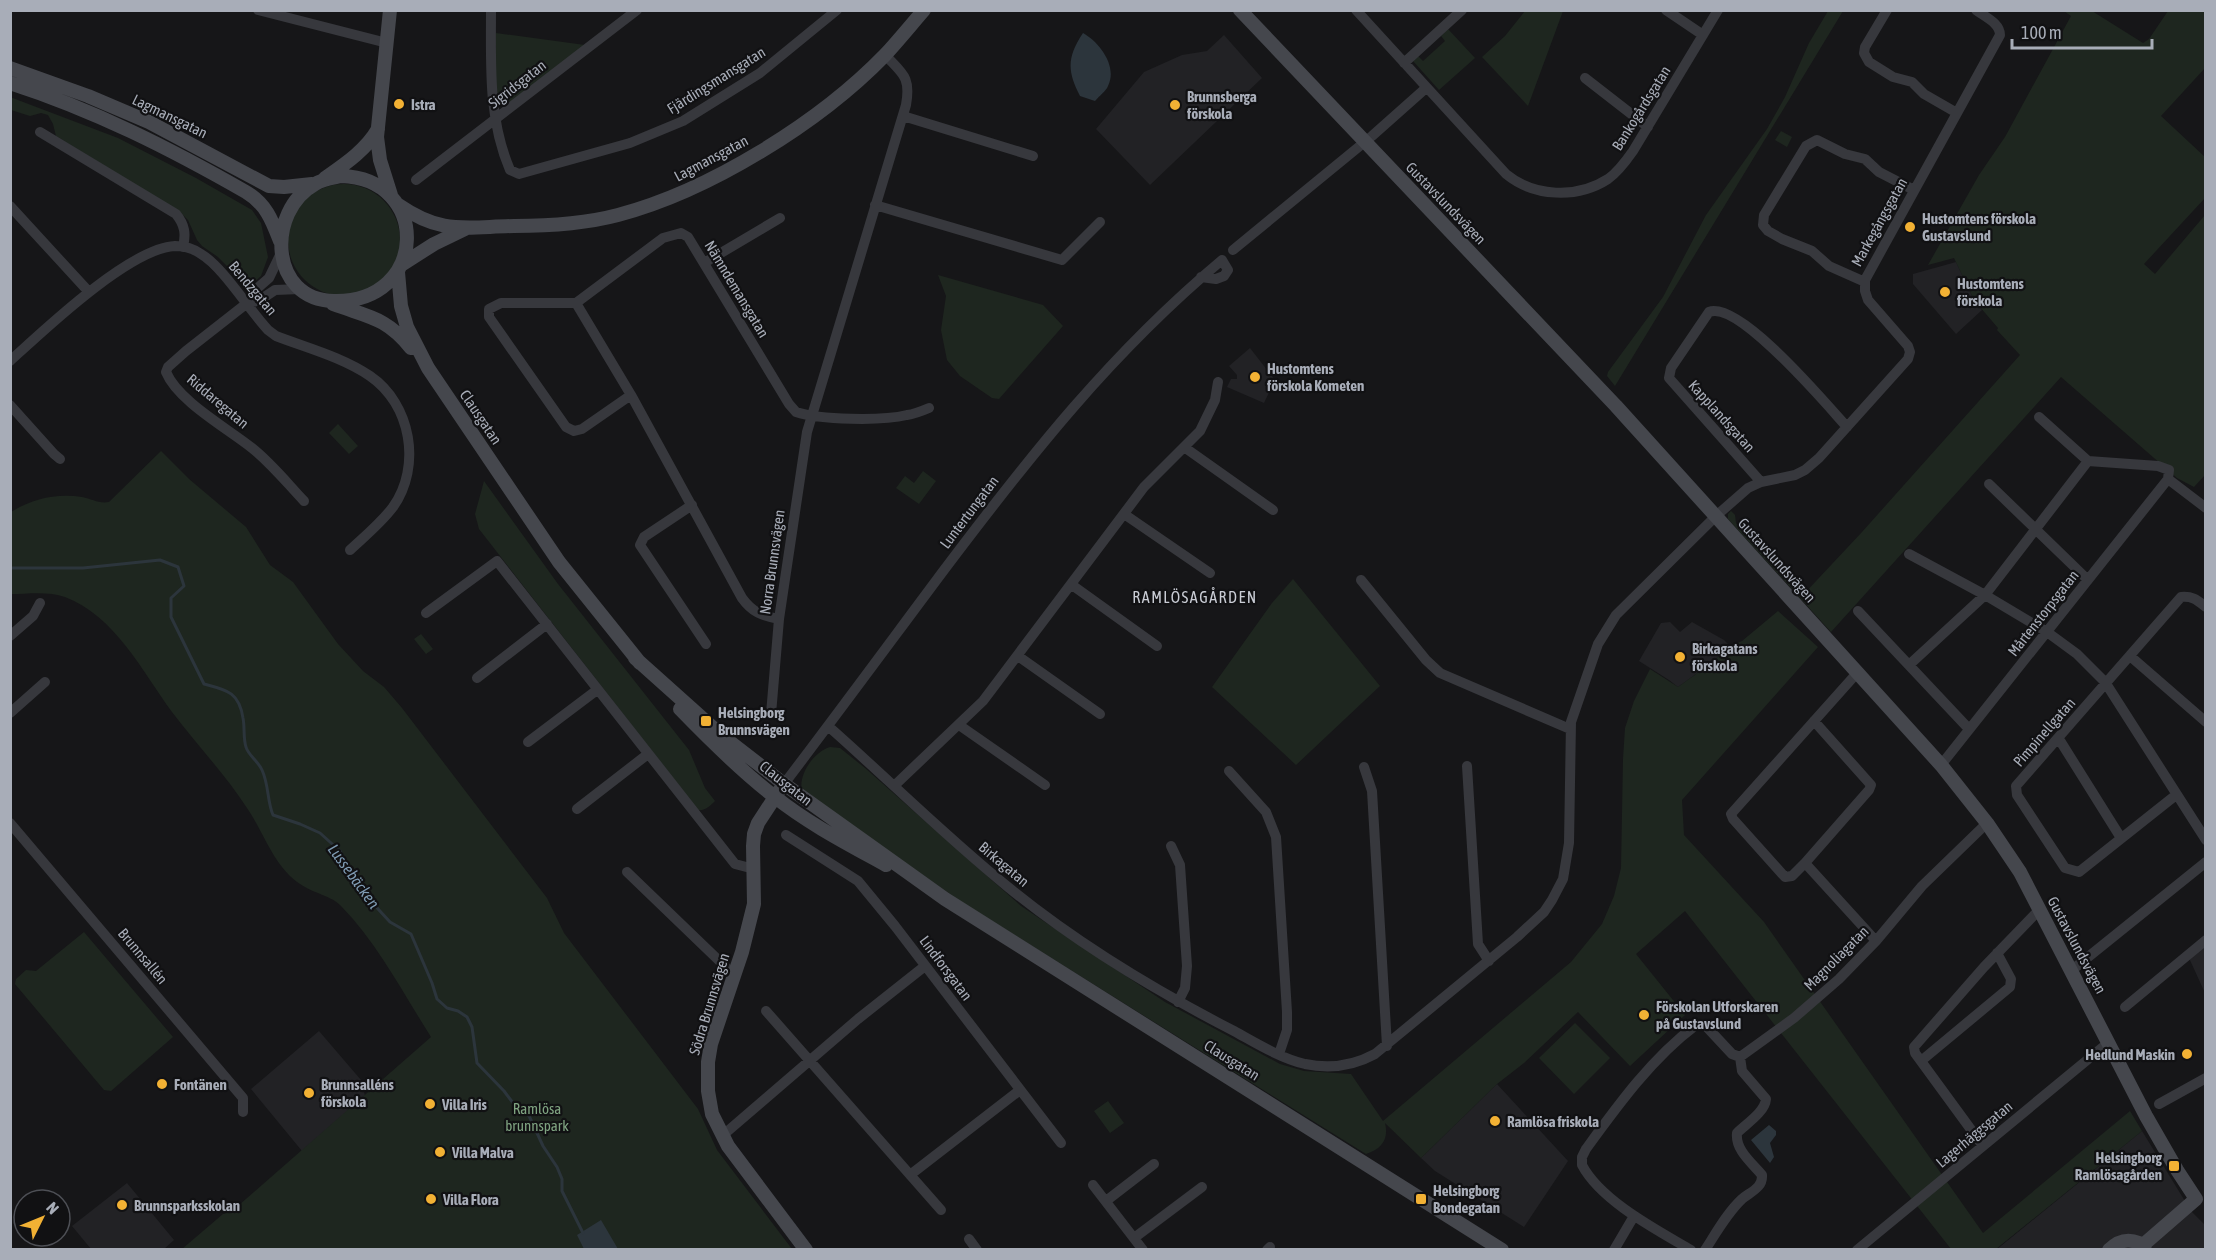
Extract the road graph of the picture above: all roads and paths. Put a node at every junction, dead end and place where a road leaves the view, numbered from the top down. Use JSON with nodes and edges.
{"nodes":[{"id":1,"x":258,"y":10,"type":"edge"},
{"id":2,"x":390,"y":10,"type":"edge"},
{"id":3,"x":491,"y":10,"type":"edge"},
{"id":4,"x":637,"y":10,"type":"edge"},
{"id":5,"x":837,"y":10,"type":"edge"},
{"id":6,"x":924,"y":10,"type":"edge"},
{"id":7,"x":1240,"y":10,"type":"edge"},
{"id":8,"x":1356,"y":10,"type":"edge"},
{"id":9,"x":1462,"y":10,"type":"edge"},
{"id":10,"x":1666,"y":10,"type":"edge"},
{"id":11,"x":1718,"y":10,"type":"edge"},
{"id":12,"x":1887,"y":10,"type":"edge"},
{"id":13,"x":1976,"y":10,"type":"edge"},
{"id":14,"x":1703,"y":35,"type":"junction"},
{"id":15,"x":387,"y":43,"type":"junction"},
{"id":16,"x":885,"y":55,"type":"junction"},
{"id":17,"x":1404,"y":63,"type":"junction"},
{"id":18,"x":10,"y":68,"type":"edge"},
{"id":19,"x":1585,"y":78,"type":"dead end"},
{"id":20,"x":10,"y":83,"type":"edge"},
{"id":21,"x":1426,"y":88,"type":"junction"},
{"id":22,"x":1957,"y":113,"type":"junction"},
{"id":23,"x":903,"y":117,"type":"junction"},
{"id":24,"x":494,"y":121,"type":"junction"},
{"id":25,"x":1648,"y":127,"type":"junction"},
{"id":26,"x":378,"y":129,"type":"junction"},
{"id":27,"x":40,"y":132,"type":"dead end"},
{"id":28,"x":1364,"y":141,"type":"junction"},
{"id":29,"x":1033,"y":156,"type":"dead end"},
{"id":30,"x":416,"y":180,"type":"dead end"},
{"id":31,"x":317,"y":182,"type":"junction"},
{"id":32,"x":1914,"y":190,"type":"junction"},
{"id":33,"x":395,"y":201,"type":"junction"},
{"id":34,"x":875,"y":205,"type":"junction"},
{"id":35,"x":10,"y":206,"type":"edge"},
{"id":36,"x":780,"y":218,"type":"dead end"},
{"id":37,"x":1100,"y":222,"type":"dead end"},
{"id":38,"x":466,"y":229,"type":"junction"},
{"id":39,"x":183,"y":247,"type":"junction"},
{"id":40,"x":281,"y":248,"type":"junction"},
{"id":41,"x":1233,"y":250,"type":"dead end"},
{"id":42,"x":704,"y":263,"type":"junction"},
{"id":43,"x":400,"y":268,"type":"junction"},
{"id":44,"x":1201,"y":277,"type":"dead end"},
{"id":45,"x":1865,"y":282,"type":"junction"},
{"id":46,"x":300,"y":289,"type":"junction"},
{"id":47,"x":89,"y":292,"type":"junction"},
{"id":48,"x":323,"y":300,"type":"junction"},
{"id":49,"x":576,"y":303,"type":"junction"},
{"id":50,"x":246,"y":304,"type":"junction"},
{"id":51,"x":10,"y":361,"type":"edge"},
{"id":52,"x":428,"y":368,"type":"junction"},
{"id":53,"x":1218,"y":381,"type":"dead end"},
{"id":54,"x":630,"y":395,"type":"junction"},
{"id":55,"x":10,"y":405,"type":"edge"},
{"id":56,"x":929,"y":408,"type":"dead end"},
{"id":57,"x":811,"y":415,"type":"junction"},
{"id":58,"x":2039,"y":417,"type":"dead end"},
{"id":59,"x":1847,"y":427,"type":"junction"},
{"id":60,"x":1184,"y":447,"type":"junction"},
{"id":61,"x":60,"y":459,"type":"dead end"},
{"id":62,"x":2088,"y":461,"type":"junction"},
{"id":63,"x":2168,"y":475,"type":"junction"},
{"id":64,"x":1761,"y":482,"type":"junction"},
{"id":65,"x":1989,"y":484,"type":"dead end"},
{"id":66,"x":304,"y":501,"type":"dead end"},
{"id":67,"x":692,"y":505,"type":"junction"},
{"id":68,"x":2205,"y":508,"type":"edge"},
{"id":69,"x":1273,"y":510,"type":"dead end"},
{"id":70,"x":1124,"y":514,"type":"junction"},
{"id":71,"x":1716,"y":516,"type":"junction"},
{"id":72,"x":2036,"y":529,"type":"junction"},
{"id":73,"x":350,"y":550,"type":"dead end"},
{"id":74,"x":1909,"y":554,"type":"dead end"},
{"id":75,"x":1210,"y":573,"type":"dead end"},
{"id":76,"x":1361,"y":580,"type":"dead end"},
{"id":77,"x":2088,"y":580,"type":"junction"},
{"id":78,"x":1072,"y":585,"type":"junction"},
{"id":79,"x":1986,"y":594,"type":"junction"},
{"id":80,"x":40,"y":603,"type":"dead end"},
{"id":81,"x":2205,"y":607,"type":"edge"},
{"id":82,"x":1858,"y":611,"type":"dead end"},
{"id":83,"x":426,"y":613,"type":"dead end"},
{"id":84,"x":779,"y":619,"type":"junction"},
{"id":85,"x":547,"y":624,"type":"junction"},
{"id":86,"x":2047,"y":632,"type":"junction"},
{"id":87,"x":10,"y":636,"type":"edge"},
{"id":88,"x":706,"y":644,"type":"dead end"},
{"id":89,"x":1157,"y":646,"type":"dead end"},
{"id":90,"x":1018,"y":656,"type":"junction"},
{"id":91,"x":2130,"y":656,"type":"junction"},
{"id":92,"x":635,"y":658,"type":"junction"},
{"id":93,"x":1909,"y":665,"type":"junction"},
{"id":94,"x":1857,"y":673,"type":"junction"},
{"id":95,"x":477,"y":678,"type":"dead end"},
{"id":96,"x":45,"y":682,"type":"dead end"},
{"id":97,"x":2106,"y":682,"type":"junction"},
{"id":98,"x":597,"y":690,"type":"junction"},
{"id":99,"x":10,"y":713,"type":"edge"},
{"id":100,"x":771,"y":714,"type":"dead end"},
{"id":101,"x":1100,"y":714,"type":"dead end"},
{"id":102,"x":1814,"y":721,"type":"junction"},
{"id":103,"x":2205,"y":722,"type":"edge"},
{"id":104,"x":959,"y":725,"type":"junction"},
{"id":105,"x":828,"y":726,"type":"junction"},
{"id":106,"x":1570,"y":729,"type":"junction"},
{"id":107,"x":1969,"y":729,"type":"junction"},
{"id":108,"x":2059,"y":739,"type":"junction"},
{"id":109,"x":528,"y":742,"type":"dead end"},
{"id":110,"x":648,"y":754,"type":"junction"},
{"id":111,"x":1467,"y":765,"type":"dead end"},
{"id":112,"x":1941,"y":765,"type":"junction"},
{"id":113,"x":1364,"y":767,"type":"dead end"},
{"id":114,"x":1229,"y":771,"type":"dead end"},
{"id":115,"x":784,"y":784,"type":"junction"},
{"id":116,"x":894,"y":786,"type":"junction"},
{"id":117,"x":1046,"y":786,"type":"dead end"},
{"id":118,"x":2176,"y":795,"type":"junction"},
{"id":119,"x":774,"y":797,"type":"junction"},
{"id":120,"x":577,"y":809,"type":"dead end"},
{"id":121,"x":10,"y":823,"type":"edge"},
{"id":122,"x":1987,"y":823,"type":"junction"},
{"id":123,"x":786,"y":835,"type":"dead end"},
{"id":124,"x":2121,"y":838,"type":"junction"},
{"id":125,"x":2205,"y":840,"type":"edge"},
{"id":126,"x":1172,"y":846,"type":"dead end"},
{"id":127,"x":2205,"y":862,"type":"edge"},
{"id":128,"x":1805,"y":863,"type":"junction"},
{"id":129,"x":754,"y":869,"type":"junction"},
{"id":130,"x":627,"y":872,"type":"dead end"},
{"id":131,"x":945,"y":899,"type":"junction"},
{"id":132,"x":2040,"y":909,"type":"junction"},
{"id":133,"x":2205,"y":940,"type":"edge"},
{"id":134,"x":1876,"y":941,"type":"junction"},
{"id":135,"x":1997,"y":953,"type":"junction"},
{"id":136,"x":1489,"y":960,"type":"junction"},
{"id":137,"x":925,"y":966,"type":"junction"},
{"id":138,"x":2072,"y":970,"type":"junction"},
{"id":139,"x":735,"y":976,"type":"junction"},
{"id":140,"x":1178,"y":1002,"type":"junction"},
{"id":141,"x":2125,"y":1007,"type":"dead end"},
{"id":142,"x":766,"y":1011,"type":"dead end"},
{"id":143,"x":2109,"y":1042,"type":"junction"},
{"id":144,"x":1387,"y":1046,"type":"junction"},
{"id":145,"x":1279,"y":1054,"type":"junction"},
{"id":146,"x":1740,"y":1057,"type":"junction"},
{"id":147,"x":1921,"y":1061,"type":"junction"},
{"id":148,"x":810,"y":1062,"type":"junction"},
{"id":149,"x":2205,"y":1078,"type":"edge"},
{"id":150,"x":1020,"y":1090,"type":"junction"},
{"id":151,"x":2159,"y":1104,"type":"dead end"},
{"id":152,"x":243,"y":1112,"type":"dead end"},
{"id":153,"x":722,"y":1136,"type":"junction"},
{"id":154,"x":1061,"y":1143,"type":"dead end"},
{"id":155,"x":1983,"y":1146,"type":"junction"},
{"id":156,"x":1154,"y":1164,"type":"dead end"},
{"id":157,"x":910,"y":1175,"type":"junction"},
{"id":158,"x":1093,"y":1185,"type":"dead end"},
{"id":159,"x":1202,"y":1188,"type":"dead end"},
{"id":160,"x":2201,"y":1195,"type":"edge"},
{"id":161,"x":1106,"y":1201,"type":"junction"},
{"id":162,"x":941,"y":1210,"type":"dead end"},
{"id":163,"x":1634,"y":1216,"type":"junction"},
{"id":164,"x":1134,"y":1238,"type":"junction"},
{"id":165,"x":969,"y":1239,"type":"dead end"},
{"id":166,"x":2144,"y":1247,"type":"edge"},
{"id":167,"x":806,"y":1250,"type":"edge"},
{"id":168,"x":977,"y":1250,"type":"edge"},
{"id":169,"x":1143,"y":1250,"type":"edge"},
{"id":170,"x":1502,"y":1250,"type":"edge"},
{"id":171,"x":1614,"y":1250,"type":"edge"},
{"id":172,"x":1691,"y":1250,"type":"edge"},
{"id":173,"x":1705,"y":1250,"type":"edge"},
{"id":174,"x":1857,"y":1250,"type":"edge"},
{"id":175,"x":2109,"y":1250,"type":"edge"}],
"edges":[{"from":1,"to":15,"type":"street"},
{"from":2,"to":15,"type":"street"},
{"from":3,"to":24,"type":"street"},
{"from":4,"to":24,"type":"street","name":"Sigridsgatan"},
{"from":5,"to":24,"type":"street","name":"Fjärdingsmansgatan"},
{"from":6,"to":16,"type":"street","name":"Lagmansgatan"},
{"from":7,"to":28,"type":"street","name":"Gustavslundsvägen"},
{"from":8,"to":17,"type":"street","name":"Bankogårdsgatan"},
{"from":9,"to":17,"type":"street"},
{"from":10,"to":14,"type":"street"},
{"from":11,"to":14,"type":"street","name":"Bankogårdsgatan"},
{"from":12,"to":22,"type":"street"},
{"from":13,"to":22,"type":"street","name":"Markegångsgatan"},
{"from":14,"to":25,"type":"street","name":"Bankogårdsgatan"},
{"from":15,"to":26,"type":"street"},
{"from":16,"to":23,"type":"street","name":"Norra Brunnsvägen"},
{"from":16,"to":38,"type":"street","name":"Lagmansgatan"},
{"from":17,"to":21,"type":"street","name":"Bankogårdsgatan"},
{"from":18,"to":31,"type":"street","name":"Lagmansgatan"},
{"from":19,"to":25,"type":"street"},
{"from":20,"to":40,"type":"street","name":"Lagmansgatan"},
{"from":21,"to":25,"type":"street","name":"Bankogårdsgatan"},
{"from":21,"to":28,"type":"street"},
{"from":22,"to":32,"type":"street","name":"Markegångsgatan"},
{"from":23,"to":29,"type":"street"},
{"from":23,"to":34,"type":"street","name":"Norra Brunnsvägen"},
{"from":24,"to":30,"type":"street","name":"Sigridsgatan"},
{"from":26,"to":31,"type":"street"},
{"from":26,"to":33,"type":"street"},
{"from":27,"to":39,"type":"street"},
{"from":28,"to":41,"type":"street"},
{"from":28,"to":71,"type":"street","name":"Gustavslundsvägen"},
{"from":31,"to":33,"type":"street"},
{"from":31,"to":40,"type":"street"},
{"from":32,"to":45,"type":"street","name":"Markegångsgatan"},
{"from":32,"to":45,"type":"street"},
{"from":33,"to":38,"type":"street","name":"Lagmansgatan"},
{"from":33,"to":43,"type":"street"},
{"from":34,"to":37,"type":"street"},
{"from":34,"to":57,"type":"street","name":"Norra Brunnsvägen"},
{"from":35,"to":47,"type":"street"},
{"from":36,"to":42,"type":"street"},
{"from":38,"to":43,"type":"street","name":"Lagmansgatan"},
{"from":39,"to":47,"type":"street"},
{"from":39,"to":50,"type":"street","name":"Bendzgatan"},
{"from":40,"to":46,"type":"street"},
{"from":40,"to":50,"type":"street","name":"Riddaregatan"},
{"from":42,"to":49,"type":"street","name":"Nämndemansgatan"},
{"from":42,"to":57,"type":"street","name":"Nämndemansgatan"},
{"from":43,"to":48,"type":"street"},
{"from":43,"to":52,"type":"street","name":"Clausgatan"},
{"from":44,"to":105,"type":"street","name":"Luntertungatan"},
{"from":45,"to":59,"type":"street","name":"Markegångsgatan"},
{"from":46,"to":48,"type":"street"},
{"from":46,"to":50,"type":"street","name":"Riddaregatan"},
{"from":47,"to":51,"type":"street"},
{"from":48,"to":52,"type":"street","name":"Clausgatan"},
{"from":49,"to":54,"type":"street"},
{"from":49,"to":54,"type":"street"},
{"from":50,"to":66,"type":"street","name":"Riddaregatan"},
{"from":50,"to":73,"type":"street","name":"Bendzgatan"},
{"from":52,"to":92,"type":"street","name":"Clausgatan"},
{"from":53,"to":60,"type":"street"},
{"from":54,"to":67,"type":"street"},
{"from":55,"to":61,"type":"street"},
{"from":56,"to":57,"type":"street"},
{"from":57,"to":84,"type":"street","name":"Norra Brunnsvägen"},
{"from":58,"to":62,"type":"street"},
{"from":59,"to":64,"type":"street","name":"Markegångsgatan"},
{"from":59,"to":64,"type":"street","name":"Kapplandsgatan"},
{"from":60,"to":69,"type":"street"},
{"from":60,"to":70,"type":"street"},
{"from":62,"to":63,"type":"street"},
{"from":62,"to":72,"type":"street"},
{"from":63,"to":68,"type":"street"},
{"from":63,"to":77,"type":"street","name":"Mårtenstorpsgatan"},
{"from":64,"to":71,"type":"street","name":"Markegångsgatan"},
{"from":65,"to":72,"type":"street"},
{"from":67,"to":84,"type":"street"},
{"from":67,"to":88,"type":"street"},
{"from":70,"to":75,"type":"street"},
{"from":70,"to":78,"type":"street"},
{"from":71,"to":94,"type":"street","name":"Gustavslundsvägen"},
{"from":71,"to":106,"type":"street","name":"Birkagatan"},
{"from":72,"to":77,"type":"street"},
{"from":72,"to":79,"type":"street"},
{"from":74,"to":79,"type":"street"},
{"from":76,"to":106,"type":"street"},
{"from":77,"to":86,"type":"street","name":"Mårtenstorpsgatan"},
{"from":78,"to":89,"type":"street"},
{"from":78,"to":90,"type":"street"},
{"from":79,"to":86,"type":"street"},
{"from":79,"to":93,"type":"street"},
{"from":80,"to":87,"type":"street"},
{"from":81,"to":91,"type":"street","name":"Pimpinellgatan"},
{"from":82,"to":93,"type":"street"},
{"from":83,"to":85,"type":"street"},
{"from":84,"to":100,"type":"street","name":"Norra Brunnsvägen"},
{"from":85,"to":95,"type":"street"},
{"from":85,"to":98,"type":"street"},
{"from":86,"to":97,"type":"street"},
{"from":86,"to":107,"type":"street","name":"Mårtenstorpsgatan"},
{"from":90,"to":101,"type":"street"},
{"from":90,"to":104,"type":"street"},
{"from":91,"to":97,"type":"street","name":"Pimpinellgatan"},
{"from":91,"to":103,"type":"street"},
{"from":92,"to":115,"type":"street","name":"Clausgatan"},
{"from":92,"to":119,"type":"street","name":"Clausgatan"},
{"from":93,"to":107,"type":"street"},
{"from":94,"to":102,"type":"street"},
{"from":94,"to":112,"type":"street","name":"Gustavslundsvägen"},
{"from":96,"to":99,"type":"street"},
{"from":97,"to":108,"type":"street","name":"Pimpinellgatan"},
{"from":97,"to":118,"type":"street"},
{"from":98,"to":109,"type":"street"},
{"from":98,"to":110,"type":"street"},
{"from":102,"to":128,"type":"street"},
{"from":102,"to":128,"type":"street"},
{"from":104,"to":116,"type":"street"},
{"from":104,"to":117,"type":"street"},
{"from":105,"to":115,"type":"street","name":"Luntertungatan"},
{"from":105,"to":116,"type":"street","name":"Birkagatan"},
{"from":106,"to":136,"type":"street","name":"Birkagatan"},
{"from":107,"to":112,"type":"street","name":"Mårtenstorpsgatan"},
{"from":108,"to":124,"type":"street"},
{"from":108,"to":124,"type":"street","name":"Pimpinellgatan"},
{"from":110,"to":120,"type":"street"},
{"from":110,"to":129,"type":"street"},
{"from":111,"to":136,"type":"street"},
{"from":112,"to":122,"type":"street","name":"Gustavslundsvägen"},
{"from":113,"to":144,"type":"street"},
{"from":114,"to":145,"type":"street"},
{"from":115,"to":119,"type":"street","name":"Södra Brunnsvägen"},
{"from":115,"to":131,"type":"street","name":"Clausgatan"},
{"from":116,"to":140,"type":"street","name":"Birkagatan"},
{"from":118,"to":124,"type":"street","name":"Pimpinellgatan"},
{"from":118,"to":125,"type":"street"},
{"from":119,"to":129,"type":"street","name":"Södra Brunnsvägen"},
{"from":119,"to":131,"type":"street","name":"Clausgatan"},
{"from":121,"to":152,"type":"street","name":"Brunnsallén"},
{"from":122,"to":132,"type":"street","name":"Gustavslundsvägen"},
{"from":122,"to":134,"type":"street","name":"Magnoliagatan"},
{"from":123,"to":137,"type":"street","name":"Lindforsgatan"},
{"from":126,"to":140,"type":"street"},
{"from":127,"to":138,"type":"street"},
{"from":128,"to":134,"type":"street"},
{"from":129,"to":139,"type":"street","name":"Södra Brunnsvägen"},
{"from":130,"to":139,"type":"street"},
{"from":131,"to":170,"type":"street","name":"Clausgatan"},
{"from":132,"to":135,"type":"street"},
{"from":132,"to":138,"type":"street","name":"Gustavslundsvägen"},
{"from":133,"to":141,"type":"street"},
{"from":134,"to":146,"type":"street","name":"Magnoliagatan"},
{"from":135,"to":147,"type":"street"},
{"from":135,"to":147,"type":"street"},
{"from":136,"to":144,"type":"street","name":"Birkagatan"},
{"from":137,"to":148,"type":"street"},
{"from":137,"to":150,"type":"street","name":"Lindforsgatan"},
{"from":138,"to":143,"type":"street","name":"Gustavslundsvägen"},
{"from":139,"to":153,"type":"street","name":"Södra Brunnsvägen"},
{"from":140,"to":145,"type":"street","name":"Birkagatan"},
{"from":142,"to":148,"type":"street"},
{"from":143,"to":155,"type":"street","name":"Lagerhäggsgatan"},
{"from":143,"to":160,"type":"street","name":"Gustavslundsvägen"},
{"from":144,"to":145,"type":"street","name":"Birkagatan"},
{"from":146,"to":163,"type":"street"},
{"from":146,"to":173,"type":"street"},
{"from":147,"to":155,"type":"street"},
{"from":148,"to":153,"type":"street"},
{"from":148,"to":157,"type":"street"},
{"from":149,"to":151,"type":"street"},
{"from":150,"to":154,"type":"street","name":"Lindforsgatan"},
{"from":150,"to":157,"type":"street"},
{"from":153,"to":167,"type":"street","name":"Södra Brunnsvägen"},
{"from":155,"to":174,"type":"street","name":"Lagerhäggsgatan"},
{"from":156,"to":161,"type":"street"},
{"from":157,"to":162,"type":"street"},
{"from":158,"to":161,"type":"street"},
{"from":159,"to":164,"type":"street"},
{"from":160,"to":166,"type":"street"},
{"from":161,"to":164,"type":"street"},
{"from":163,"to":171,"type":"street"},
{"from":163,"to":172,"type":"street"},
{"from":164,"to":169,"type":"street"},
{"from":165,"to":168,"type":"street"},
{"from":166,"to":175,"type":"street"}]}
